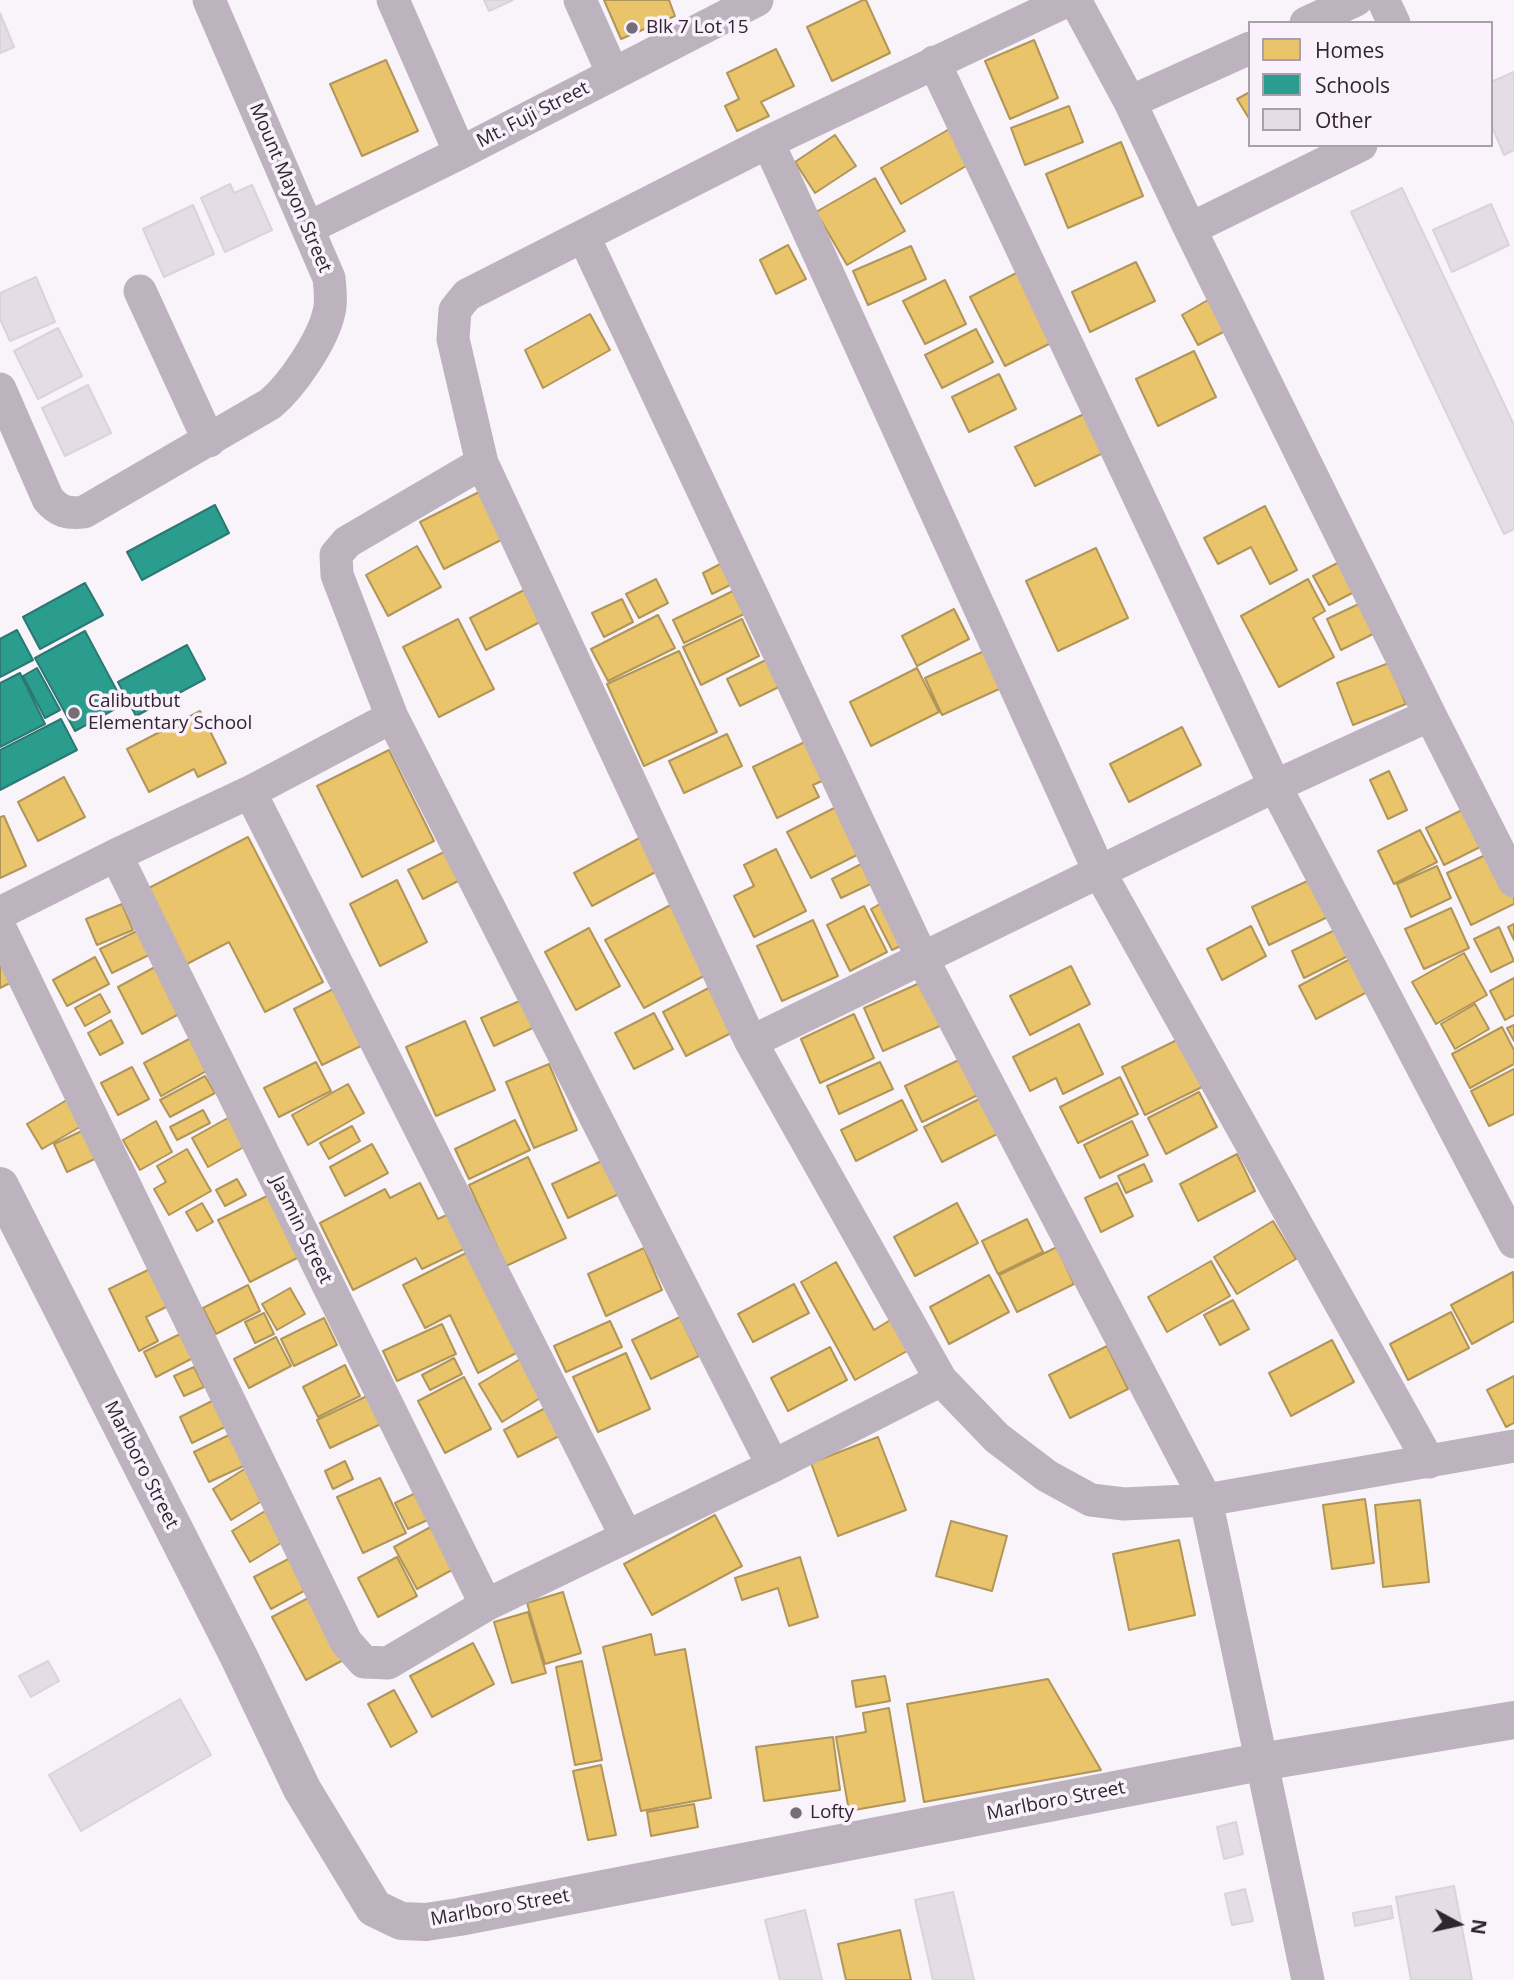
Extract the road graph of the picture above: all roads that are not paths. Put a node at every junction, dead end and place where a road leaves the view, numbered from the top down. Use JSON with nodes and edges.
{"nodes":[{"id":1,"x":209,"y":0,"type":"edge"},
{"id":2,"x":393,"y":0,"type":"edge"},
{"id":3,"x":580,"y":0,"type":"edge"},
{"id":4,"x":757,"y":0,"type":"edge"},
{"id":5,"x":1068,"y":0,"type":"edge"},
{"id":6,"x":1075,"y":0,"type":"edge"},
{"id":7,"x":1356,"y":0,"type":"edge"},
{"id":8,"x":1382,"y":0,"type":"edge"},
{"id":9,"x":1310,"y":21,"type":"edge"},
{"id":10,"x":1393,"y":21,"type":"edge"},
{"id":11,"x":1248,"y":49,"type":"edge"},
{"id":12,"x":934,"y":62,"type":"junction"},
{"id":13,"x":613,"y":74,"type":"junction"},
{"id":14,"x":1130,"y":102,"type":"junction"},
{"id":15,"x":768,"y":142,"type":"junction"},
{"id":16,"x":1357,"y":147,"type":"edge"},
{"id":17,"x":460,"y":153,"type":"junction"},
{"id":18,"x":308,"y":228,"type":"junction"},
{"id":19,"x":1190,"y":229,"type":"junction"},
{"id":20,"x":584,"y":237,"type":"junction"},
{"id":21,"x":139,"y":291,"type":"dead end"},
{"id":22,"x":0,"y":389,"type":"edge"},
{"id":23,"x":209,"y":441,"type":"junction"},
{"id":24,"x":482,"y":463,"type":"junction"},
{"id":25,"x":1430,"y":715,"type":"junction"},
{"id":26,"x":392,"y":717,"type":"junction"},
{"id":27,"x":1275,"y":786,"type":"junction"},
{"id":28,"x":250,"y":792,"type":"junction"},
{"id":29,"x":116,"y":855,"type":"junction"},
{"id":30,"x":1100,"y":873,"type":"junction"},
{"id":31,"x":1514,"y":881,"type":"edge"},
{"id":32,"x":0,"y":919,"type":"edge"},
{"id":33,"x":0,"y":928,"type":"edge"},
{"id":34,"x":923,"y":960,"type":"junction"},
{"id":35,"x":751,"y":1042,"type":"junction"},
{"id":36,"x":0,"y":1186,"type":"edge"},
{"id":37,"x":1514,"y":1242,"type":"edge"},
{"id":38,"x":942,"y":1380,"type":"junction"},
{"id":39,"x":1514,"y":1446,"type":"edge"},
{"id":40,"x":1429,"y":1462,"type":"junction"},
{"id":41,"x":773,"y":1466,"type":"junction"},
{"id":42,"x":1206,"y":1500,"type":"junction"},
{"id":43,"x":626,"y":1536,"type":"junction"},
{"id":44,"x":486,"y":1605,"type":"junction"},
{"id":45,"x":1514,"y":1720,"type":"edge"},
{"id":46,"x":1260,"y":1762,"type":"junction"},
{"id":47,"x":1308,"y":1980,"type":"edge"}],
"edges":[{"from":1,"to":18,"type":"street","name":"Mount Mayon Street"},
{"from":2,"to":17,"type":"street"},
{"from":3,"to":13,"type":"street"},
{"from":4,"to":13,"type":"street","name":"Mt. Fuji Street"},
{"from":5,"to":12,"type":"street"},
{"from":6,"to":14,"type":"street"},
{"from":7,"to":9,"type":"street"},
{"from":8,"to":10,"type":"street"},
{"from":11,"to":14,"type":"street"},
{"from":12,"to":15,"type":"street"},
{"from":12,"to":27,"type":"street"},
{"from":13,"to":17,"type":"street","name":"Mt. Fuji Street"},
{"from":14,"to":19,"type":"street"},
{"from":15,"to":20,"type":"street"},
{"from":15,"to":30,"type":"street"},
{"from":16,"to":19,"type":"street"},
{"from":17,"to":18,"type":"street","name":"Mt. Fuji Street"},
{"from":18,"to":23,"type":"street","name":"Mount Mayon Street"},
{"from":19,"to":25,"type":"street"},
{"from":20,"to":24,"type":"street"},
{"from":20,"to":34,"type":"street"},
{"from":21,"to":23,"type":"street"},
{"from":22,"to":23,"type":"street","name":"Mount Mayon Street"},
{"from":24,"to":26,"type":"street"},
{"from":24,"to":35,"type":"street"},
{"from":25,"to":27,"type":"street"},
{"from":25,"to":31,"type":"street"},
{"from":26,"to":28,"type":"street"},
{"from":26,"to":41,"type":"street"},
{"from":27,"to":30,"type":"street"},
{"from":27,"to":37,"type":"street"},
{"from":28,"to":29,"type":"street"},
{"from":28,"to":43,"type":"street"},
{"from":29,"to":32,"type":"street"},
{"from":29,"to":44,"type":"street","name":"Jasmin Street"},
{"from":30,"to":34,"type":"street"},
{"from":30,"to":40,"type":"street"},
{"from":33,"to":44,"type":"street"},
{"from":34,"to":35,"type":"street"},
{"from":34,"to":42,"type":"street"},
{"from":35,"to":38,"type":"street"},
{"from":36,"to":46,"type":"street","name":"Marlboro Street"},
{"from":38,"to":41,"type":"street"},
{"from":38,"to":42,"type":"street"},
{"from":39,"to":40,"type":"street"},
{"from":40,"to":42,"type":"street"},
{"from":41,"to":43,"type":"street"},
{"from":42,"to":46,"type":"street"},
{"from":43,"to":44,"type":"street"},
{"from":45,"to":46,"type":"street","name":"Marlboro Street"},
{"from":46,"to":47,"type":"street"}]}
